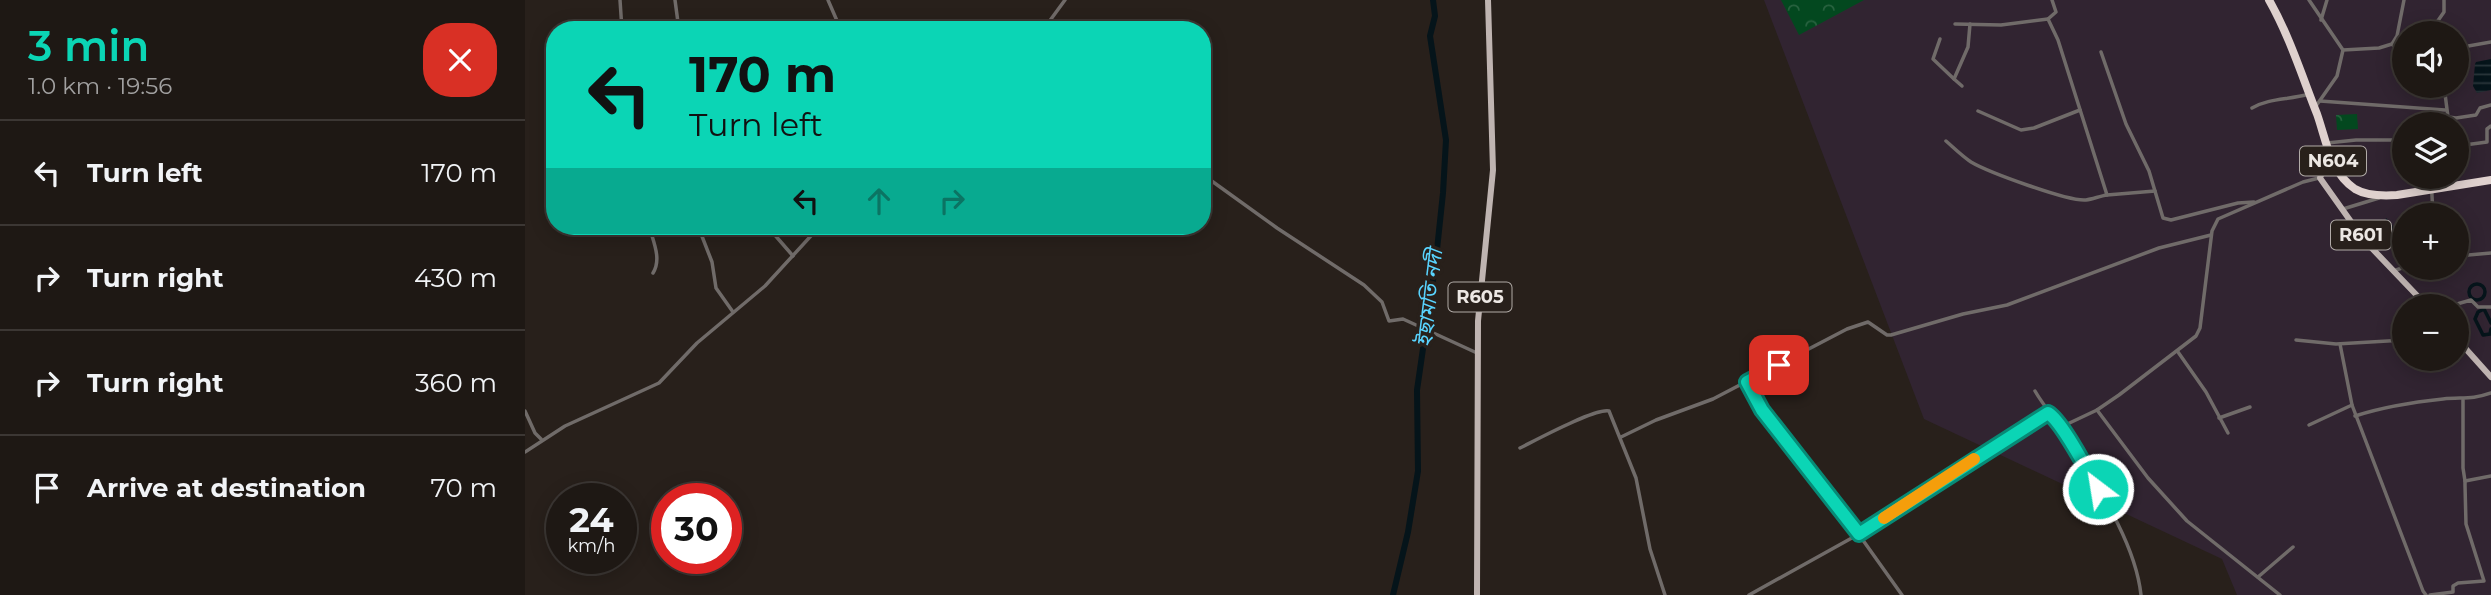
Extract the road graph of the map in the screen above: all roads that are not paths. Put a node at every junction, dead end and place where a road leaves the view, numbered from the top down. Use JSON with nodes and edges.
{"nodes":[{"id":1,"x":620,"y":0,"type":"edge"},
{"id":2,"x":675,"y":0,"type":"edge"},
{"id":3,"x":828,"y":0,"type":"edge"},
{"id":4,"x":1065,"y":0,"type":"edge"},
{"id":5,"x":1488,"y":0,"type":"edge"},
{"id":6,"x":2052,"y":0,"type":"edge"},
{"id":7,"x":2269,"y":0,"type":"edge"},
{"id":8,"x":2309,"y":0,"type":"edge"},
{"id":9,"x":2327,"y":0,"type":"edge"},
{"id":10,"x":2404,"y":0,"type":"edge"},
{"id":11,"x":2444,"y":0,"type":"edge"},
{"id":12,"x":2049,"y":19,"type":"junction"},
{"id":13,"x":2321,"y":20,"type":"junction"},
{"id":14,"x":621,"y":21,"type":"edge"},
{"id":15,"x":678,"y":21,"type":"edge"},
{"id":16,"x":837,"y":21,"type":"edge"},
{"id":17,"x":1051,"y":21,"type":"edge"},
{"id":18,"x":2400,"y":21,"type":"edge"},
{"id":19,"x":2438,"y":21,"type":"edge"},
{"id":20,"x":1955,"y":24,"type":"dead end"},
{"id":21,"x":1970,"y":24,"type":"junction"},
{"id":22,"x":1940,"y":39,"type":"dead end"},
{"id":23,"x":2491,"y":42,"type":"edge"},
{"id":24,"x":2392,"y":44,"type":"edge"},
{"id":25,"x":2469,"y":46,"type":"edge"},
{"id":26,"x":2343,"y":50,"type":"junction"},
{"id":27,"x":2101,"y":52,"type":"dead end"},
{"id":28,"x":1954,"y":79,"type":"junction"},
{"id":29,"x":1962,"y":86,"type":"dead end"},
{"id":30,"x":2309,"y":94,"type":"junction"},
{"id":31,"x":2444,"y":98,"type":"edge"},
{"id":32,"x":2317,"y":105,"type":"junction"},
{"id":33,"x":2491,"y":105,"type":"edge"},
{"id":34,"x":2252,"y":108,"type":"dead end"},
{"id":35,"x":2080,"y":110,"type":"junction"},
{"id":36,"x":2445,"y":110,"type":"junction"},
{"id":37,"x":1978,"y":111,"type":"dead end"},
{"id":38,"x":2491,"y":126,"type":"edge"},
{"id":39,"x":2392,"y":140,"type":"edge"},
{"id":40,"x":1945,"y":141,"type":"dead end"},
{"id":41,"x":2327,"y":143,"type":"junction"},
{"id":42,"x":2469,"y":144,"type":"edge"},
{"id":43,"x":2329,"y":153,"type":"junction"},
{"id":44,"x":2320,"y":178,"type":"junction"},
{"id":45,"x":1211,"y":180,"type":"edge"},
{"id":46,"x":2491,"y":180,"type":"edge"},
{"id":47,"x":2469,"y":183,"type":"edge"},
{"id":48,"x":2431,"y":189,"type":"joint"},
{"id":49,"x":2155,"y":191,"type":"junction"},
{"id":50,"x":2107,"y":195,"type":"junction"},
{"id":51,"x":2389,"y":195,"type":"junction"},
{"id":52,"x":2256,"y":202,"type":"junction"},
{"id":53,"x":2432,"y":203,"type":"edge"},
{"id":54,"x":2341,"y":210,"type":"junction"},
{"id":55,"x":651,"y":235,"type":"edge"},
{"id":56,"x":702,"y":235,"type":"edge"},
{"id":57,"x":775,"y":235,"type":"edge"},
{"id":58,"x":812,"y":235,"type":"edge"},
{"id":59,"x":2211,"y":235,"type":"junction"},
{"id":60,"x":2491,"y":253,"type":"edge"},
{"id":61,"x":2469,"y":255,"type":"edge"},
{"id":62,"x":793,"y":257,"type":"junction"},
{"id":63,"x":2392,"y":270,"type":"edge"},
{"id":64,"x":653,"y":273,"type":"dead end"},
{"id":65,"x":2402,"y":280,"type":"edge"},
{"id":66,"x":2415,"y":294,"type":"edge"},
{"id":67,"x":2469,"y":301,"type":"edge"},
{"id":68,"x":2491,"y":307,"type":"edge"},
{"id":69,"x":733,"y":312,"type":"junction"},
{"id":70,"x":2296,"y":340,"type":"dead end"},
{"id":71,"x":2392,"y":341,"type":"edge"},
{"id":72,"x":2340,"y":344,"type":"junction"},
{"id":73,"x":2178,"y":352,"type":"junction"},
{"id":74,"x":2469,"y":352,"type":"edge"},
{"id":75,"x":1477,"y":353,"type":"junction"},
{"id":76,"x":2491,"y":376,"type":"edge"},
{"id":77,"x":1747,"y":382,"type":"junction"},
{"id":78,"x":2035,"y":391,"type":"dead end"},
{"id":79,"x":2491,"y":393,"type":"edge"},
{"id":80,"x":2463,"y":400,"type":"junction"},
{"id":81,"x":2352,"y":405,"type":"junction"},
{"id":82,"x":2250,"y":407,"type":"dead end"},
{"id":83,"x":2097,"y":410,"type":"junction"},
{"id":84,"x":525,"y":411,"type":"edge"},
{"id":85,"x":2048,"y":413,"type":"junction"},
{"id":86,"x":2355,"y":416,"type":"junction"},
{"id":87,"x":2219,"y":418,"type":"junction"},
{"id":88,"x":2309,"y":425,"type":"dead end"},
{"id":89,"x":2061,"y":427,"type":"junction"},
{"id":90,"x":2228,"y":433,"type":"dead end"},
{"id":91,"x":1621,"y":437,"type":"junction"},
{"id":92,"x":543,"y":439,"type":"junction"},
{"id":93,"x":1520,"y":448,"type":"dead end"},
{"id":94,"x":525,"y":452,"type":"edge"},
{"id":95,"x":2491,"y":476,"type":"edge"},
{"id":96,"x":2465,"y":481,"type":"junction"},
{"id":97,"x":1859,"y":534,"type":"junction"},
{"id":98,"x":2293,"y":547,"type":"dead end"},
{"id":99,"x":2258,"y":577,"type":"junction"},
{"id":100,"x":2454,"y":594,"type":"edge"},
{"id":101,"x":1477,"y":595,"type":"edge"},
{"id":102,"x":1665,"y":595,"type":"edge"},
{"id":103,"x":1749,"y":595,"type":"edge"},
{"id":104,"x":1902,"y":595,"type":"edge"},
{"id":105,"x":2141,"y":595,"type":"edge"},
{"id":106,"x":2280,"y":595,"type":"edge"},
{"id":107,"x":2428,"y":595,"type":"edge"}],
"edges":[{"from":1,"to":14,"type":"street"},
{"from":2,"to":15,"type":"street"},
{"from":3,"to":16,"type":"street"},
{"from":4,"to":17,"type":"street"},
{"from":5,"to":75,"type":"main road","number":"R605"},
{"from":6,"to":12,"type":"street"},
{"from":7,"to":30,"type":"highway","number":"N604"},
{"from":8,"to":13,"type":"street"},
{"from":9,"to":13,"type":"street"},
{"from":10,"to":18,"type":"street"},
{"from":11,"to":19,"type":"street"},
{"from":12,"to":21,"type":"street"},
{"from":12,"to":35,"type":"street"},
{"from":13,"to":26,"type":"street"},
{"from":20,"to":21,"type":"street"},
{"from":21,"to":28,"type":"street"},
{"from":22,"to":28,"type":"street"},
{"from":23,"to":25,"type":"street"},
{"from":24,"to":26,"type":"street"},
{"from":26,"to":32,"type":"street"},
{"from":27,"to":49,"type":"street"},
{"from":28,"to":29,"type":"street"},
{"from":30,"to":32,"type":"highway","number":"N604"},
{"from":30,"to":34,"type":"street"},
{"from":31,"to":36,"type":"street"},
{"from":32,"to":36,"type":"street"},
{"from":32,"to":41,"type":"highway","number":"N604"},
{"from":33,"to":36,"type":"street"},
{"from":35,"to":37,"type":"street"},
{"from":35,"to":50,"type":"street"},
{"from":38,"to":42,"type":"street"},
{"from":39,"to":41,"type":"street"},
{"from":40,"to":50,"type":"street"},
{"from":41,"to":43,"type":"highway","number":"N604"},
{"from":43,"to":44,"type":"main road"},
{"from":43,"to":51,"type":"highway","number":"N604"},
{"from":44,"to":52,"type":"street"},
{"from":44,"to":54,"type":"main road","number":"R601"},
{"from":45,"to":75,"type":"street"},
{"from":46,"to":47,"type":"highway","number":"N604"},
{"from":48,"to":51,"type":"highway","number":"N604"},
{"from":48,"to":53,"type":"street"},
{"from":49,"to":50,"type":"street"},
{"from":49,"to":52,"type":"street"},
{"from":51,"to":54,"type":"street"},
{"from":52,"to":59,"type":"street"},
{"from":54,"to":63,"type":"main road","number":"R601"},
{"from":55,"to":64,"type":"street"},
{"from":56,"to":69,"type":"street"},
{"from":57,"to":62,"type":"street"},
{"from":58,"to":62,"type":"street"},
{"from":59,"to":73,"type":"street"},
{"from":59,"to":77,"type":"street"},
{"from":60,"to":61,"type":"street"},
{"from":62,"to":69,"type":"street"},
{"from":65,"to":66,"type":"main road","number":"R601"},
{"from":67,"to":68,"type":"street"},
{"from":69,"to":92,"type":"street"},
{"from":70,"to":72,"type":"street"},
{"from":71,"to":72,"type":"street"},
{"from":72,"to":81,"type":"street"},
{"from":73,"to":83,"type":"street"},
{"from":73,"to":87,"type":"street"},
{"from":74,"to":76,"type":"main road"},
{"from":75,"to":101,"type":"main road","number":"R605"},
{"from":77,"to":91,"type":"street"},
{"from":77,"to":97,"type":"street"},
{"from":78,"to":85,"type":"street"},
{"from":79,"to":80,"type":"street"},
{"from":80,"to":86,"type":"street"},
{"from":80,"to":96,"type":"street"},
{"from":81,"to":86,"type":"street"},
{"from":81,"to":88,"type":"street"},
{"from":82,"to":87,"type":"street"},
{"from":83,"to":89,"type":"street"},
{"from":83,"to":99,"type":"street"},
{"from":84,"to":92,"type":"street"},
{"from":85,"to":89,"type":"street"},
{"from":85,"to":97,"type":"street"},
{"from":86,"to":107,"type":"street"},
{"from":87,"to":90,"type":"street"},
{"from":89,"to":105,"type":"street"},
{"from":91,"to":93,"type":"street"},
{"from":91,"to":102,"type":"street"},
{"from":92,"to":94,"type":"street"},
{"from":95,"to":96,"type":"street"},
{"from":96,"to":100,"type":"street"},
{"from":97,"to":103,"type":"street"},
{"from":97,"to":104,"type":"street"},
{"from":98,"to":99,"type":"street"},
{"from":99,"to":106,"type":"street"},
{"from":100,"to":107,"type":"street"}]}
